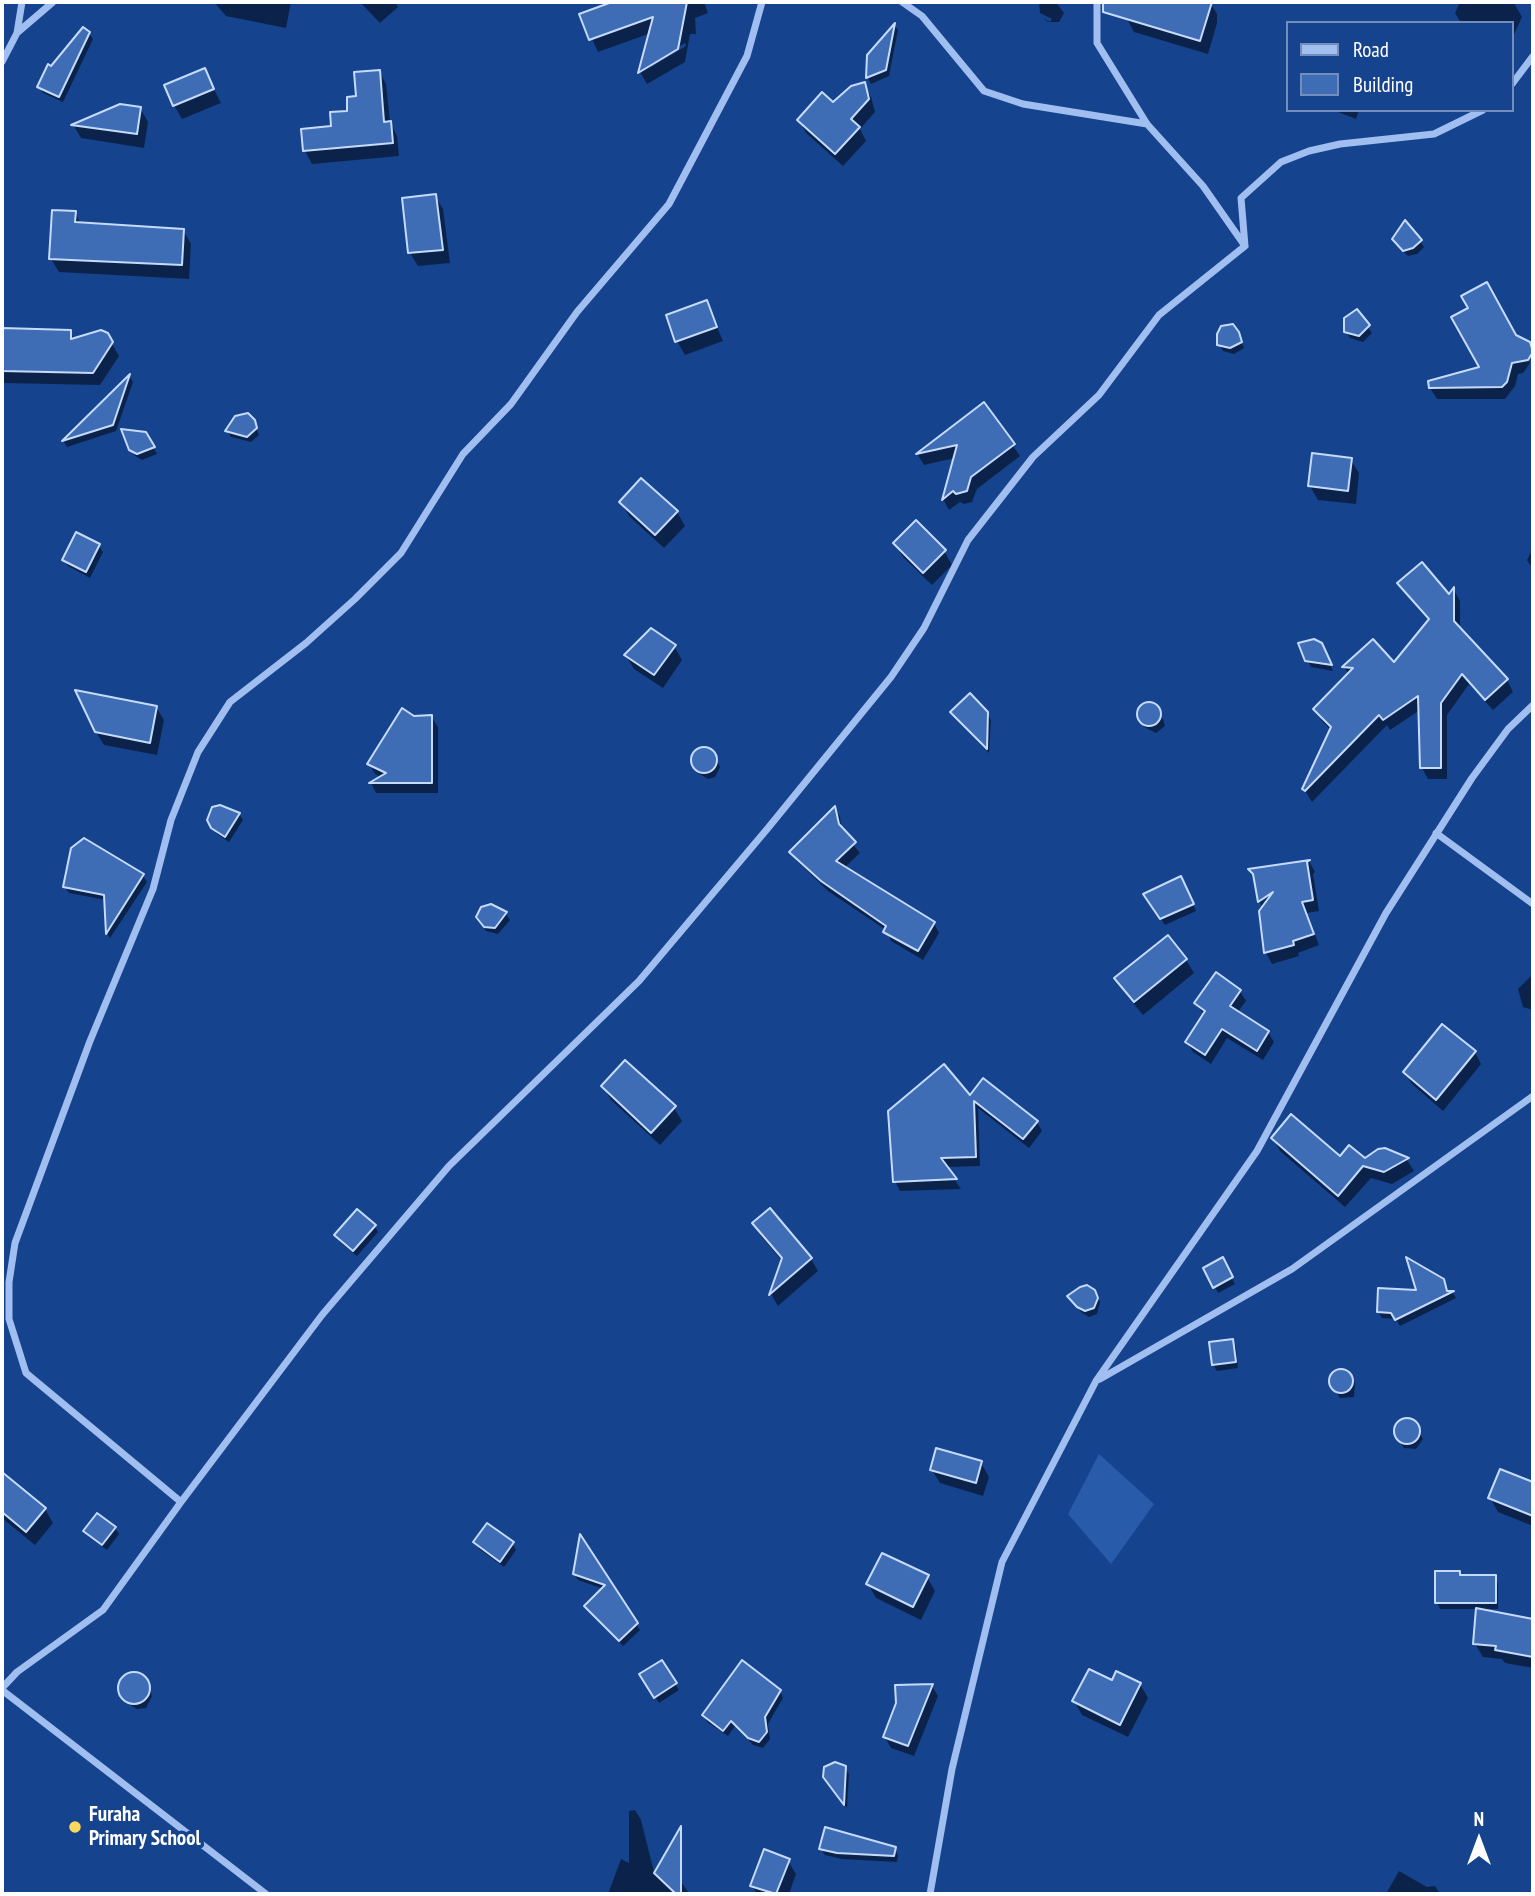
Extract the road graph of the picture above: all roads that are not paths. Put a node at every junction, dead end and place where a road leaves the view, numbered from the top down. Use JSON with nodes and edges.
{"nodes":[{"id":1,"x":22,"y":2,"type":"edge"},
{"id":2,"x":52,"y":2,"type":"edge"},
{"id":3,"x":762,"y":2,"type":"edge"},
{"id":4,"x":902,"y":2,"type":"edge"},
{"id":5,"x":1097,"y":2,"type":"edge"},
{"id":6,"x":17,"y":33,"type":"junction"},
{"id":7,"x":1533,"y":56,"type":"edge"},
{"id":8,"x":2,"y":62,"type":"edge"},
{"id":9,"x":1514,"y":81,"type":"edge"},
{"id":10,"x":1479,"y":112,"type":"edge"},
{"id":11,"x":1147,"y":124,"type":"junction"},
{"id":12,"x":1245,"y":246,"type":"junction"},
{"id":13,"x":1533,"y":705,"type":"edge"},
{"id":14,"x":1436,"y":833,"type":"junction"},
{"id":15,"x":1533,"y":904,"type":"edge"},
{"id":16,"x":1533,"y":1096,"type":"edge"},
{"id":17,"x":1097,"y":1381,"type":"junction"},
{"id":18,"x":180,"y":1502,"type":"junction"},
{"id":19,"x":2,"y":1689,"type":"edge"},
{"id":20,"x":266,"y":1894,"type":"edge"},
{"id":21,"x":930,"y":1894,"type":"edge"}],
"edges":[{"from":1,"to":6,"type":"street"},
{"from":2,"to":6,"type":"street"},
{"from":3,"to":18,"type":"street"},
{"from":4,"to":11,"type":"street"},
{"from":5,"to":11,"type":"street"},
{"from":6,"to":8,"type":"street"},
{"from":7,"to":9,"type":"street"},
{"from":10,"to":12,"type":"street"},
{"from":11,"to":12,"type":"street"},
{"from":12,"to":18,"type":"street"},
{"from":13,"to":14,"type":"street"},
{"from":14,"to":15,"type":"street"},
{"from":14,"to":17,"type":"street"},
{"from":16,"to":17,"type":"street"},
{"from":17,"to":21,"type":"street"},
{"from":18,"to":19,"type":"street"},
{"from":19,"to":20,"type":"street"}]}
